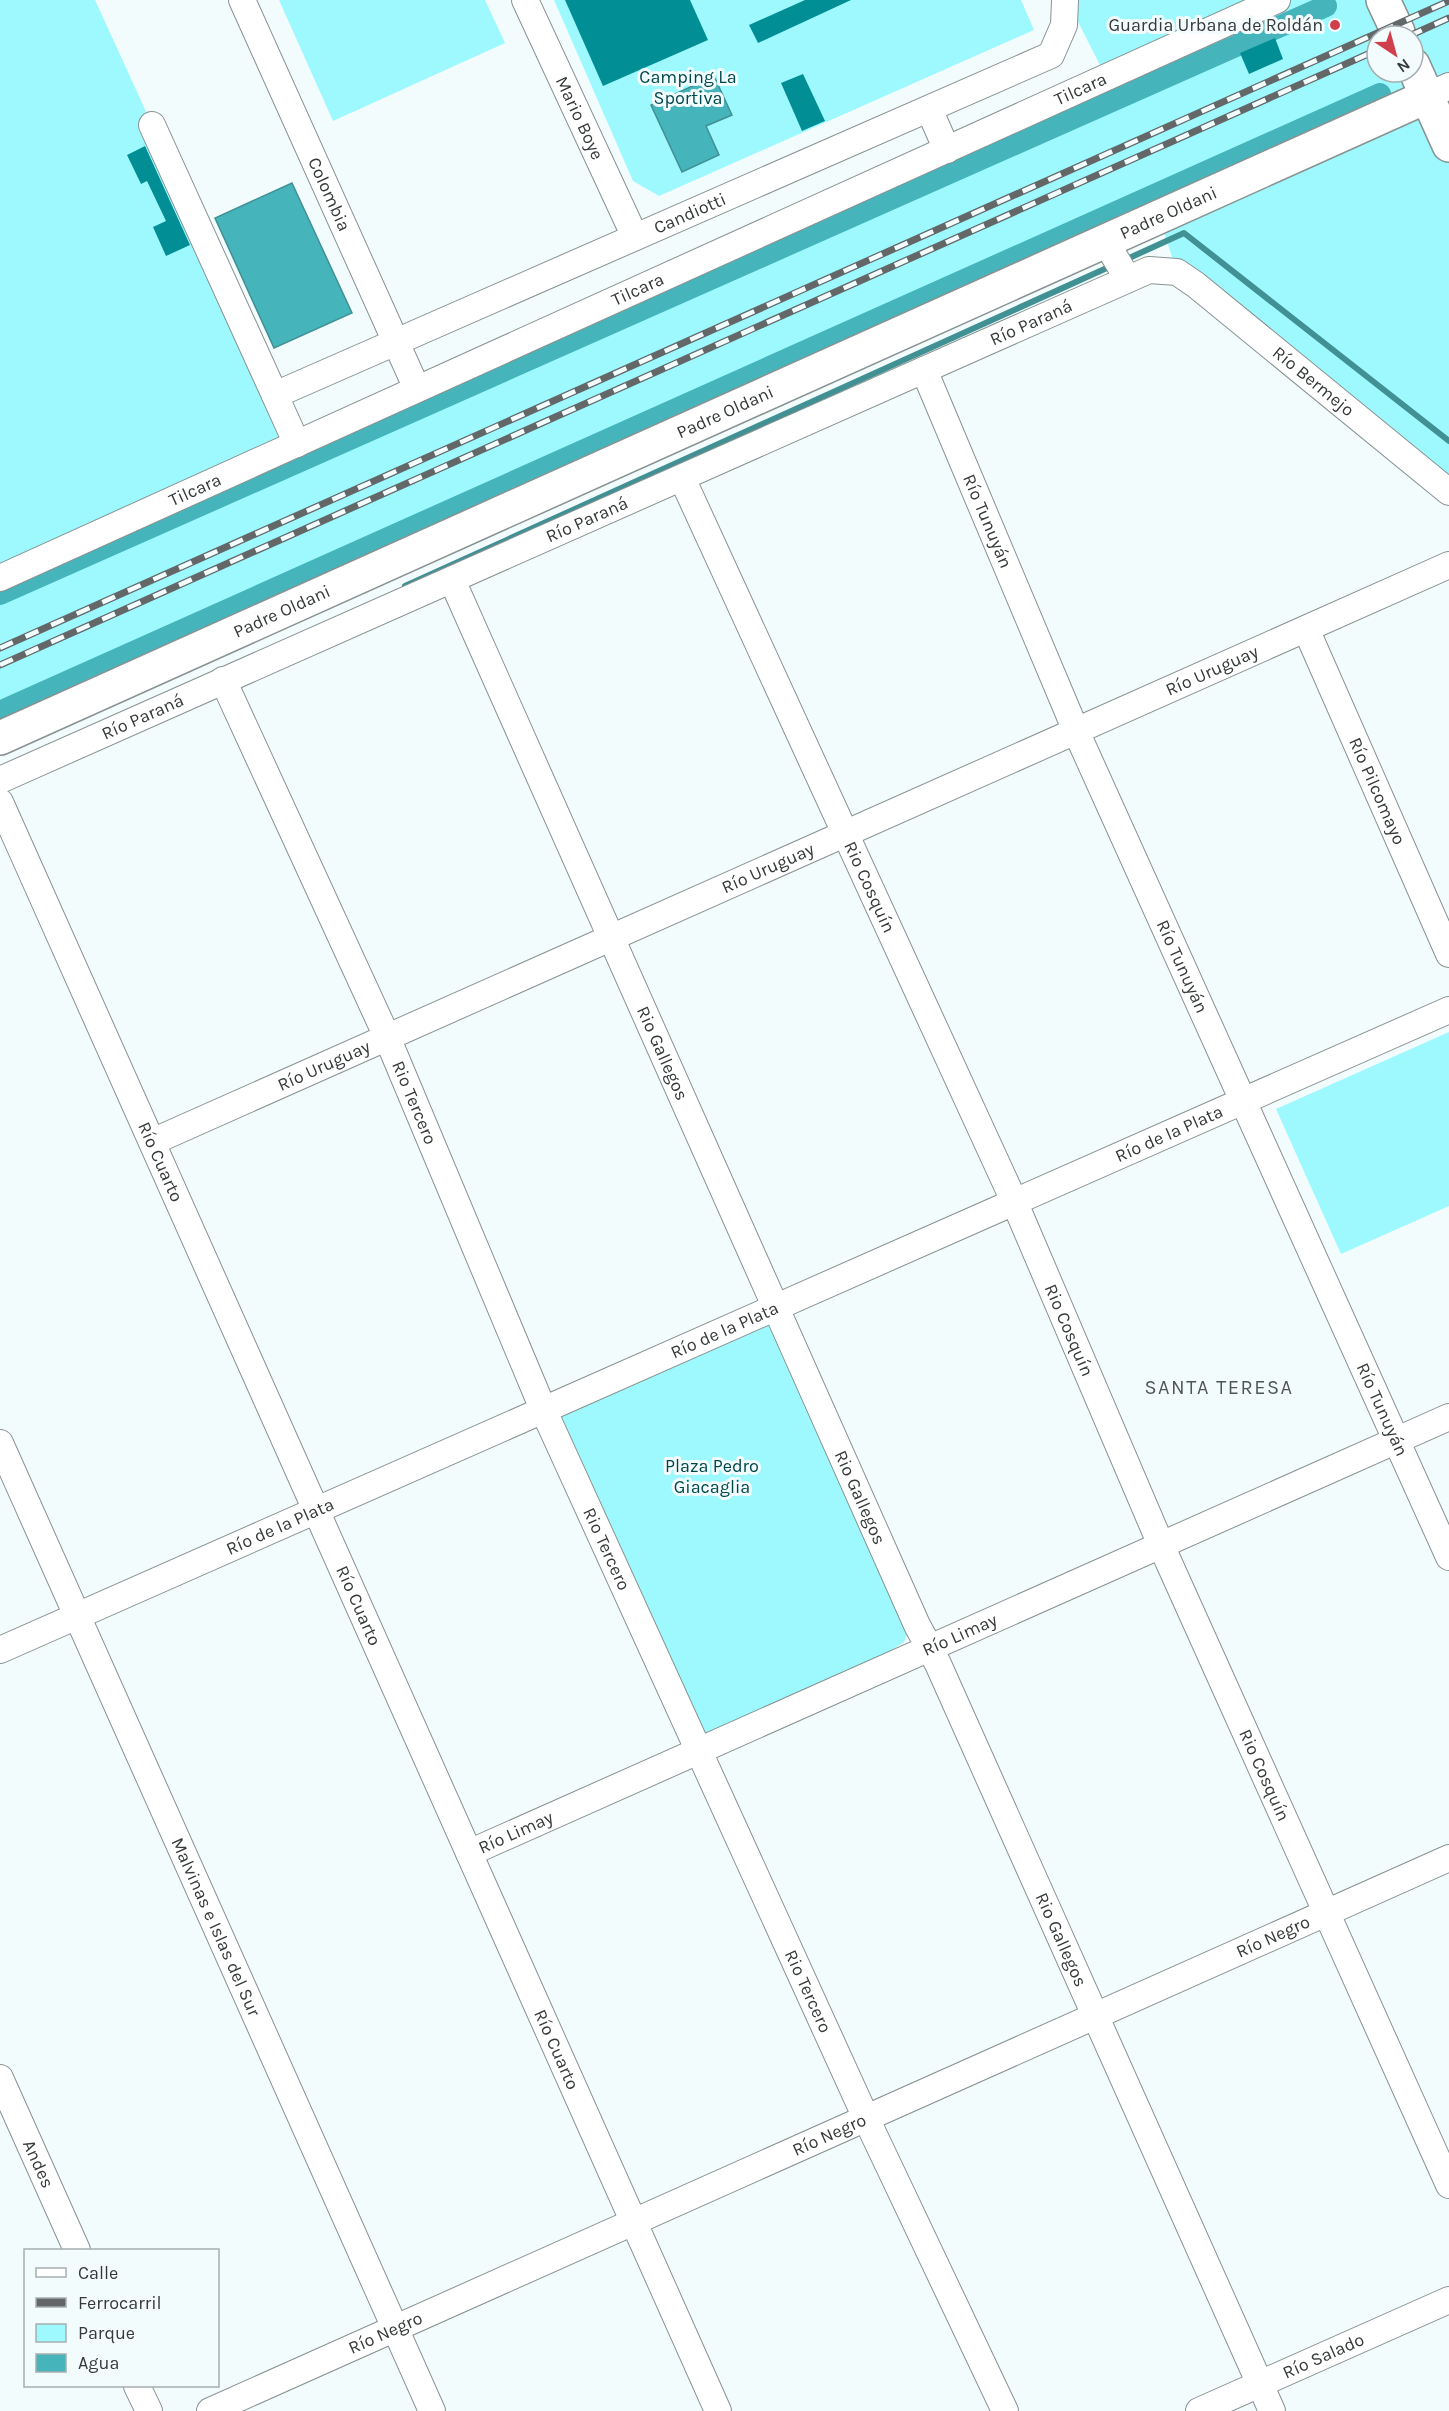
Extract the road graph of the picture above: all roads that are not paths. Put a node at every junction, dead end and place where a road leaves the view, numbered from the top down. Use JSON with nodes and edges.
{"nodes":[{"id":1,"x":242,"y":0,"type":"edge"},
{"id":2,"x":525,"y":0,"type":"edge"},
{"id":3,"x":1065,"y":0,"type":"edge"},
{"id":4,"x":1277,"y":0,"type":"edge"},
{"id":5,"x":1383,"y":0,"type":"edge"},
{"id":6,"x":1394,"y":24,"type":"edge"},
{"id":7,"x":1425,"y":77,"type":"edge"},
{"id":8,"x":1438,"y":91,"type":"edge"},
{"id":9,"x":929,"y":109,"type":"junction"},
{"id":10,"x":152,"y":125,"type":"dead end"},
{"id":11,"x":1449,"y":145,"type":"edge"},
{"id":12,"x":947,"y":150,"type":"junction"},
{"id":13,"x":635,"y":237,"type":"junction"},
{"id":14,"x":1105,"y":241,"type":"junction"},
{"id":15,"x":1177,"y":272,"type":"joint"},
{"id":16,"x":1128,"y":279,"type":"junction"},
{"id":17,"x":396,"y":342,"type":"junction"},
{"id":18,"x":924,"y":370,"type":"junction"},
{"id":19,"x":417,"y":389,"type":"junction"},
{"id":20,"x":275,"y":395,"type":"junction"},
{"id":21,"x":297,"y":444,"type":"junction"},
{"id":22,"x":682,"y":478,"type":"junction"},
{"id":23,"x":1449,"y":492,"type":"edge"},
{"id":24,"x":1449,"y":565,"type":"edge"},
{"id":25,"x":0,"y":578,"type":"edge"},
{"id":26,"x":452,"y":580,"type":"junction"},
{"id":27,"x":1306,"y":629,"type":"junction"},
{"id":28,"x":223,"y":680,"type":"junction"},
{"id":29,"x":1076,"y":731,"type":"junction"},
{"id":30,"x":0,"y":738,"type":"edge"},
{"id":31,"x":0,"y":780,"type":"edge"},
{"id":32,"x":0,"y":802,"type":"edge"},
{"id":33,"x":845,"y":834,"type":"junction"},
{"id":34,"x":611,"y":938,"type":"junction"},
{"id":35,"x":1449,"y":954,"type":"edge"},
{"id":36,"x":1449,"y":1010,"type":"edge"},
{"id":37,"x":387,"y":1037,"type":"junction"},
{"id":38,"x":1243,"y":1101,"type":"junction"},
{"id":39,"x":152,"y":1142,"type":"junction"},
{"id":40,"x":1014,"y":1201,"type":"junction"},
{"id":41,"x":776,"y":1306,"type":"junction"},
{"id":42,"x":543,"y":1409,"type":"junction"},
{"id":43,"x":1449,"y":1417,"type":"edge"},
{"id":44,"x":1396,"y":1440,"type":"junction"},
{"id":45,"x":0,"y":1443,"type":"edge"},
{"id":46,"x":316,"y":1509,"type":"junction"},
{"id":47,"x":1161,"y":1545,"type":"junction"},
{"id":48,"x":1449,"y":1557,"type":"edge"},
{"id":49,"x":77,"y":1616,"type":"junction"},
{"id":50,"x":930,"y":1648,"type":"junction"},
{"id":51,"x":0,"y":1650,"type":"edge"},
{"id":52,"x":698,"y":1751,"type":"junction"},
{"id":53,"x":469,"y":1853,"type":"junction"},
{"id":54,"x":1449,"y":1858,"type":"edge"},
{"id":55,"x":1327,"y":1912,"type":"junction"},
{"id":56,"x":1095,"y":2015,"type":"junction"},
{"id":57,"x":0,"y":2078,"type":"edge"},
{"id":58,"x":866,"y":2118,"type":"junction"},
{"id":59,"x":1449,"y":2185,"type":"edge"},
{"id":60,"x":633,"y":2221,"type":"junction"},
{"id":61,"x":77,"y":2249,"type":"edge"},
{"id":62,"x":1449,"y":2301,"type":"edge"},
{"id":63,"x":395,"y":2328,"type":"junction"},
{"id":64,"x":1260,"y":2384,"type":"junction"},
{"id":65,"x":138,"y":2387,"type":"edge"},
{"id":66,"x":149,"y":2411,"type":"edge"},
{"id":67,"x":210,"y":2411,"type":"edge"},
{"id":68,"x":432,"y":2411,"type":"edge"},
{"id":69,"x":718,"y":2411,"type":"edge"},
{"id":70,"x":1005,"y":2411,"type":"edge"},
{"id":71,"x":1199,"y":2411,"type":"edge"},
{"id":72,"x":1272,"y":2411,"type":"edge"}],
"edges":[{"from":1,"to":17,"type":"street","name":"Colombia"},
{"from":2,"to":13,"type":"street","name":"Mario Boye"},
{"from":3,"to":9,"type":"street","name":"Candiotti"},
{"from":4,"to":12,"type":"street","name":"Tilcara"},
{"from":5,"to":6,"type":"main road"},
{"from":7,"to":8,"type":"main road"},
{"from":8,"to":11,"type":"main road"},
{"from":8,"to":14,"type":"main road","name":"Padre Oldani"},
{"from":9,"to":12,"type":"street"},
{"from":9,"to":13,"type":"street","name":"Candiotti"},
{"from":10,"to":20,"type":"street"},
{"from":12,"to":19,"type":"street","name":"Tilcara"},
{"from":13,"to":17,"type":"street","name":"Candiotti"},
{"from":14,"to":16,"type":"street"},
{"from":14,"to":30,"type":"main road","name":"Padre Oldani"},
{"from":15,"to":16,"type":"street","name":"Río Paraná"},
{"from":15,"to":23,"type":"street","name":"Río Bermejo"},
{"from":16,"to":18,"type":"street","name":"Río Paraná"},
{"from":17,"to":19,"type":"street","name":"Colombia"},
{"from":17,"to":20,"type":"street","name":"Candiotti"},
{"from":18,"to":22,"type":"street","name":"Río Paraná"},
{"from":18,"to":29,"type":"street","name":"Río Tunuyán"},
{"from":19,"to":21,"type":"street","name":"Tilcara"},
{"from":20,"to":21,"type":"street"},
{"from":21,"to":25,"type":"street","name":"Tilcara"},
{"from":22,"to":26,"type":"street","name":"Río Paraná"},
{"from":22,"to":33,"type":"street","name":"Rio Cosquín"},
{"from":24,"to":27,"type":"street","name":"Río Uruguay"},
{"from":26,"to":28,"type":"street","name":"Río Paraná"},
{"from":26,"to":34,"type":"street","name":"Rio Gallegos"},
{"from":27,"to":29,"type":"street","name":"Río Uruguay"},
{"from":27,"to":35,"type":"street","name":"Río Pilcomayo"},
{"from":28,"to":31,"type":"street","name":"Río Paraná"},
{"from":28,"to":37,"type":"street","name":"Rio Tercero"},
{"from":29,"to":33,"type":"street","name":"Río Uruguay"},
{"from":29,"to":38,"type":"street","name":"Río Tunuyán"},
{"from":32,"to":39,"type":"street","name":"Río Cuarto"},
{"from":33,"to":34,"type":"street","name":"Río Uruguay"},
{"from":33,"to":40,"type":"street","name":"Rio Cosquín"},
{"from":34,"to":37,"type":"street","name":"Río Uruguay"},
{"from":34,"to":41,"type":"street","name":"Rio Gallegos"},
{"from":36,"to":38,"type":"street","name":"Río de la Plata"},
{"from":37,"to":39,"type":"street","name":"Río Uruguay"},
{"from":37,"to":42,"type":"street","name":"Rio Tercero"},
{"from":38,"to":40,"type":"street","name":"Río de la Plata"},
{"from":38,"to":44,"type":"street","name":"Río Tunuyán"},
{"from":39,"to":46,"type":"street","name":"Río Cuarto"},
{"from":40,"to":41,"type":"street","name":"Río de la Plata"},
{"from":40,"to":47,"type":"street","name":"Rio Cosquín"},
{"from":41,"to":42,"type":"street","name":"Río de la Plata"},
{"from":41,"to":50,"type":"street","name":"Rio Gallegos"},
{"from":42,"to":46,"type":"street","name":"Río de la Plata"},
{"from":42,"to":52,"type":"street","name":"Rio Tercero"},
{"from":43,"to":44,"type":"street","name":"Río Limay"},
{"from":44,"to":47,"type":"street","name":"Río Limay"},
{"from":44,"to":48,"type":"street","name":"Río Tunuyán"},
{"from":45,"to":49,"type":"street","name":"Malvinas e Islas del Sur"},
{"from":46,"to":49,"type":"street","name":"Río de la Plata"},
{"from":46,"to":53,"type":"street","name":"Río Cuarto"},
{"from":47,"to":50,"type":"street","name":"Río Limay"},
{"from":47,"to":55,"type":"street","name":"Rio Cosquín"},
{"from":49,"to":51,"type":"street","name":"Río de la Plata"},
{"from":49,"to":63,"type":"street","name":"Malvinas e Islas del Sur"},
{"from":50,"to":52,"type":"street","name":"Río Limay"},
{"from":50,"to":56,"type":"street","name":"Rio Gallegos"},
{"from":52,"to":53,"type":"street","name":"Río Limay"},
{"from":52,"to":58,"type":"street","name":"Rio Tercero"},
{"from":53,"to":60,"type":"street","name":"Río Cuarto"},
{"from":54,"to":55,"type":"street","name":"Río Negro"},
{"from":55,"to":56,"type":"street","name":"Río Negro"},
{"from":55,"to":59,"type":"street","name":"Rio Cosquín"},
{"from":56,"to":58,"type":"street","name":"Río Negro"},
{"from":56,"to":64,"type":"street","name":"Rio Gallegos"},
{"from":57,"to":61,"type":"street","name":"Andes"},
{"from":58,"to":60,"type":"street","name":"Río Negro"},
{"from":58,"to":70,"type":"street","name":"Rio Tercero"},
{"from":60,"to":63,"type":"street","name":"Río Negro"},
{"from":60,"to":69,"type":"street","name":"Río Cuarto"},
{"from":62,"to":64,"type":"street","name":"Río Salado"},
{"from":63,"to":67,"type":"street","name":"Río Negro"},
{"from":63,"to":68,"type":"street","name":"Malvinas e Islas del Sur"},
{"from":64,"to":71,"type":"street","name":"Río Salado"},
{"from":64,"to":72,"type":"street","name":"Rio Gallegos"},
{"from":65,"to":66,"type":"street"}]}
